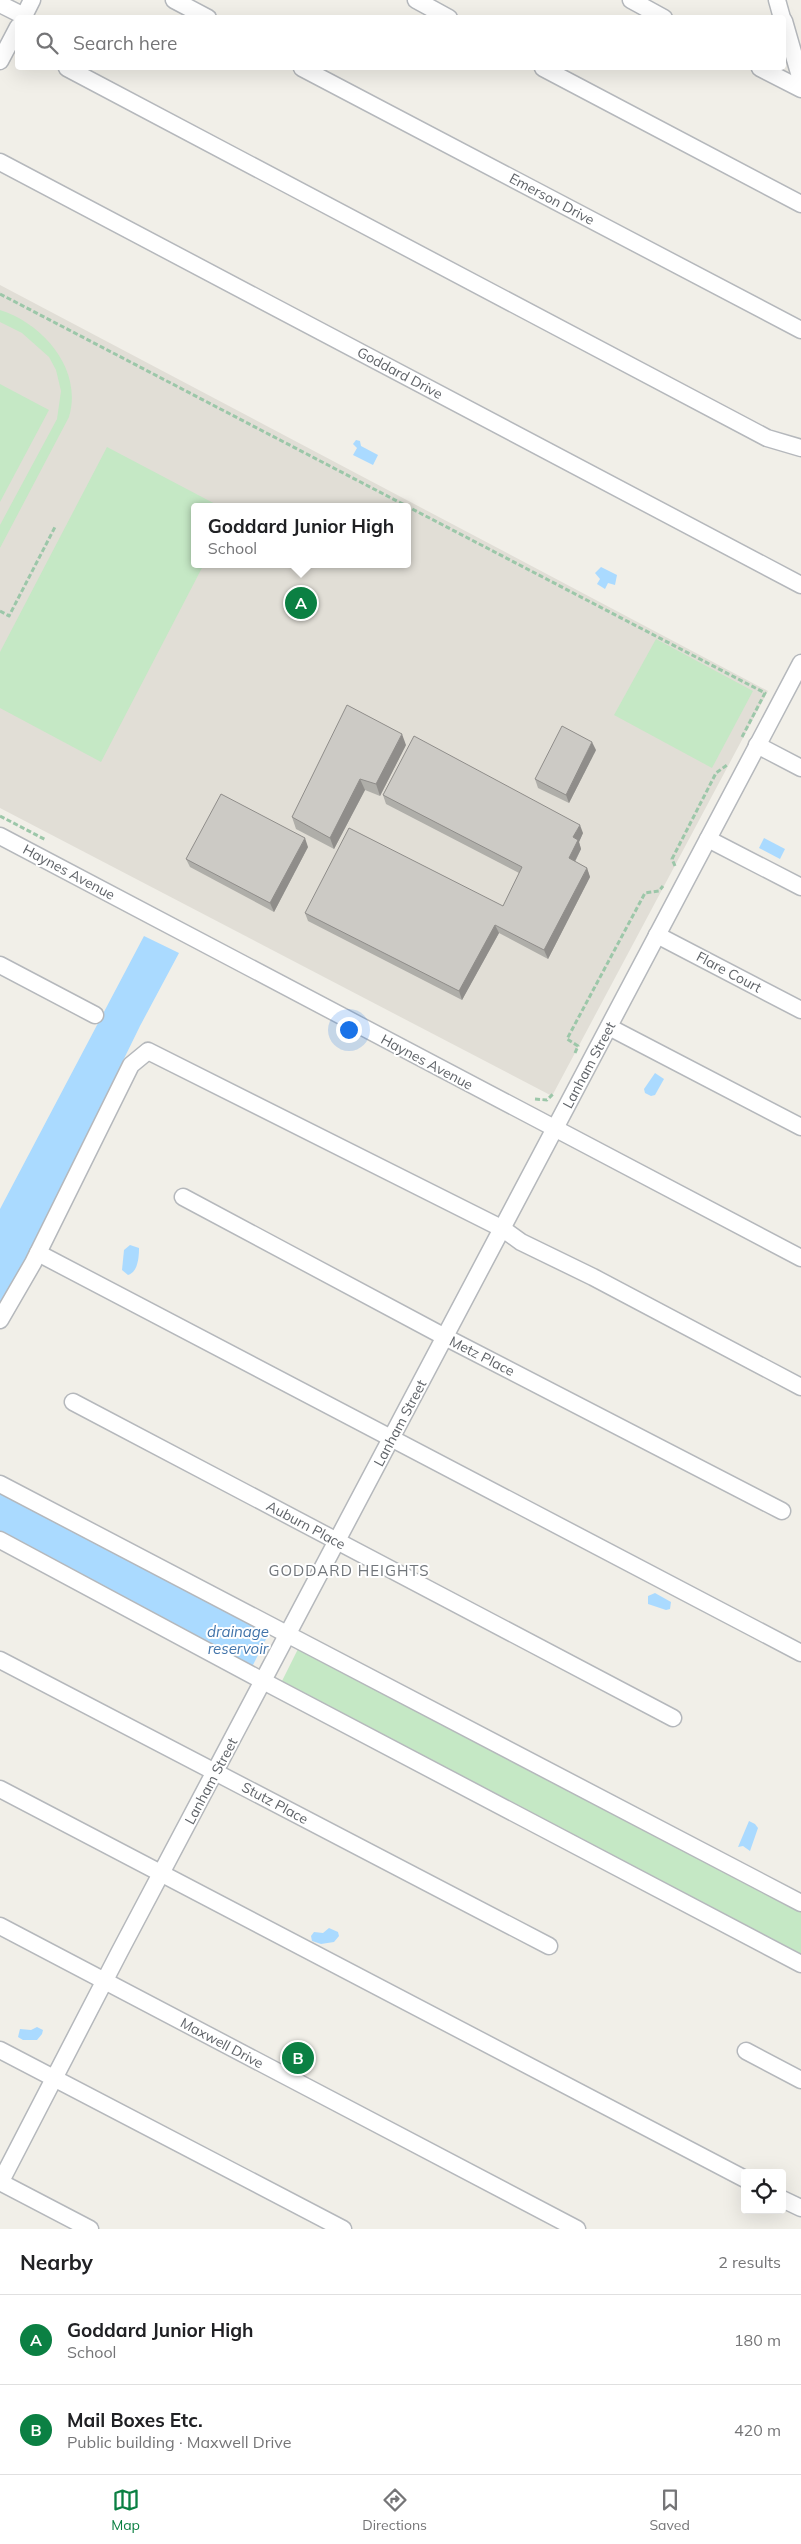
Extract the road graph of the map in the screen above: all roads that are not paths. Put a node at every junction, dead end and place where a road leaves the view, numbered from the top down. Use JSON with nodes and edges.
{"nodes":[{"id":1,"x":32,"y":0,"type":"edge"},
{"id":2,"x":174,"y":0,"type":"edge"},
{"id":3,"x":416,"y":0,"type":"edge"},
{"id":4,"x":631,"y":0,"type":"edge"},
{"id":5,"x":777,"y":0,"type":"edge"},
{"id":6,"x":0,"y":4,"type":"edge"},
{"id":7,"x":25,"y":15,"type":"edge"},
{"id":8,"x":202,"y":15,"type":"edge"},
{"id":9,"x":444,"y":15,"type":"edge"},
{"id":10,"x":658,"y":15,"type":"edge"},
{"id":11,"x":781,"y":15,"type":"edge"},
{"id":12,"x":15,"y":23,"type":"edge"},
{"id":13,"x":786,"y":28,"type":"edge"},
{"id":14,"x":15,"y":35,"type":"edge"},
{"id":15,"x":0,"y":61,"type":"edge"},
{"id":16,"x":71,"y":70,"type":"edge"},
{"id":17,"x":306,"y":70,"type":"edge"},
{"id":18,"x":547,"y":70,"type":"edge"},
{"id":19,"x":764,"y":70,"type":"edge"},
{"id":20,"x":801,"y":80,"type":"edge"},
{"id":21,"x":801,"y":89,"type":"edge"},
{"id":22,"x":0,"y":162,"type":"edge"},
{"id":23,"x":801,"y":204,"type":"edge"},
{"id":24,"x":801,"y":330,"type":"edge"},
{"id":25,"x":801,"y":448,"type":"edge"},
{"id":26,"x":801,"y":585,"type":"edge"},
{"id":27,"x":801,"y":663,"type":"edge"},
{"id":28,"x":757,"y":745,"type":"junction"},
{"id":29,"x":801,"y":768,"type":"edge"},
{"id":30,"x":0,"y":836,"type":"edge"},
{"id":31,"x":708,"y":839,"type":"junction"},
{"id":32,"x":801,"y":887,"type":"edge"},
{"id":33,"x":657,"y":935,"type":"junction"},
{"id":34,"x":0,"y":965,"type":"edge"},
{"id":35,"x":801,"y":1010,"type":"edge"},
{"id":36,"x":95,"y":1015,"type":"dead end"},
{"id":37,"x":609,"y":1027,"type":"junction"},
{"id":38,"x":801,"y":1127,"type":"edge"},
{"id":39,"x":555,"y":1129,"type":"junction"},
{"id":40,"x":182,"y":1197,"type":"dead end"},
{"id":41,"x":503,"y":1229,"type":"junction"},
{"id":42,"x":38,"y":1253,"type":"junction"},
{"id":43,"x":801,"y":1258,"type":"edge"},
{"id":44,"x":0,"y":1320,"type":"edge"},
{"id":45,"x":445,"y":1337,"type":"junction"},
{"id":46,"x":801,"y":1387,"type":"edge"},
{"id":47,"x":73,"y":1402,"type":"dead end"},
{"id":48,"x":393,"y":1438,"type":"junction"},
{"id":49,"x":0,"y":1484,"type":"edge"},
{"id":50,"x":782,"y":1511,"type":"dead end"},
{"id":51,"x":0,"y":1540,"type":"edge"},
{"id":52,"x":338,"y":1542,"type":"junction"},
{"id":53,"x":289,"y":1634,"type":"junction"},
{"id":54,"x":801,"y":1653,"type":"edge"},
{"id":55,"x":0,"y":1660,"type":"edge"},
{"id":56,"x":263,"y":1682,"type":"junction"},
{"id":57,"x":674,"y":1718,"type":"dead end"},
{"id":58,"x":215,"y":1771,"type":"junction"},
{"id":59,"x":0,"y":1789,"type":"edge"},
{"id":60,"x":161,"y":1874,"type":"junction"},
{"id":61,"x":801,"y":1903,"type":"edge"},
{"id":62,"x":0,"y":1926,"type":"edge"},
{"id":63,"x":549,"y":1946,"type":"dead end"},
{"id":64,"x":801,"y":1964,"type":"edge"},
{"id":65,"x":106,"y":1982,"type":"junction"},
{"id":66,"x":0,"y":2050,"type":"edge"},
{"id":67,"x":746,"y":2051,"type":"dead end"},
{"id":68,"x":55,"y":2078,"type":"junction"},
{"id":69,"x":801,"y":2080,"type":"edge"},
{"id":70,"x":741,"y":2177,"type":"edge"},
{"id":71,"x":0,"y":2182,"type":"edge"},
{"id":72,"x":786,"y":2200,"type":"edge"},
{"id":73,"x":801,"y":2208,"type":"edge"},
{"id":74,"x":90,"y":2229,"type":"edge"},
{"id":75,"x":343,"y":2229,"type":"edge"},
{"id":76,"x":577,"y":2229,"type":"edge"}],
"edges":[{"from":1,"to":7,"type":"street"},
{"from":2,"to":8,"type":"street"},
{"from":3,"to":9,"type":"street"},
{"from":4,"to":10,"type":"street"},
{"from":5,"to":11,"type":"street"},
{"from":6,"to":12,"type":"street"},
{"from":13,"to":20,"type":"street"},
{"from":14,"to":15,"type":"street"},
{"from":16,"to":25,"type":"street"},
{"from":17,"to":24,"type":"street","name":"Emerson Drive"},
{"from":18,"to":23,"type":"street"},
{"from":19,"to":21,"type":"street"},
{"from":22,"to":26,"type":"street","name":"Goddard Drive"},
{"from":27,"to":28,"type":"street","name":"Lanham Street"},
{"from":28,"to":29,"type":"street"},
{"from":28,"to":31,"type":"street","name":"Lanham Street"},
{"from":30,"to":39,"type":"street","name":"Haynes Avenue"},
{"from":31,"to":32,"type":"street"},
{"from":31,"to":33,"type":"street","name":"Lanham Street"},
{"from":33,"to":35,"type":"street","name":"Flare Court"},
{"from":33,"to":37,"type":"street","name":"Lanham Street"},
{"from":34,"to":36,"type":"street"},
{"from":37,"to":38,"type":"street"},
{"from":37,"to":39,"type":"street","name":"Lanham Street"},
{"from":39,"to":41,"type":"street","name":"Lanham Street"},
{"from":39,"to":43,"type":"street","name":"Haynes Avenue"},
{"from":40,"to":45,"type":"street","name":"Metz Place"},
{"from":41,"to":42,"type":"street"},
{"from":41,"to":45,"type":"street","name":"Lanham Street"},
{"from":41,"to":46,"type":"street"},
{"from":42,"to":44,"type":"street"},
{"from":42,"to":48,"type":"street"},
{"from":45,"to":48,"type":"street","name":"Lanham Street"},
{"from":45,"to":50,"type":"street","name":"Metz Place"},
{"from":47,"to":52,"type":"street","name":"Auburn Place"},
{"from":48,"to":52,"type":"street","name":"Lanham Street"},
{"from":48,"to":54,"type":"street"},
{"from":49,"to":53,"type":"street"},
{"from":51,"to":56,"type":"street"},
{"from":52,"to":53,"type":"street","name":"Lanham Street"},
{"from":52,"to":57,"type":"street","name":"Auburn Place"},
{"from":53,"to":56,"type":"street","name":"Lanham Street"},
{"from":53,"to":61,"type":"street"},
{"from":55,"to":58,"type":"street","name":"Stutz Place"},
{"from":56,"to":58,"type":"street","name":"Lanham Street"},
{"from":56,"to":64,"type":"street"},
{"from":58,"to":60,"type":"street","name":"Lanham Street"},
{"from":58,"to":63,"type":"street","name":"Stutz Place"},
{"from":59,"to":60,"type":"street"},
{"from":60,"to":65,"type":"street","name":"Lanham Street"},
{"from":60,"to":70,"type":"street"},
{"from":62,"to":65,"type":"street","name":"Maxwell Drive"},
{"from":65,"to":68,"type":"street","name":"Lanham Street"},
{"from":65,"to":76,"type":"street","name":"Maxwell Drive"},
{"from":66,"to":68,"type":"street"},
{"from":67,"to":69,"type":"street"},
{"from":68,"to":71,"type":"street","name":"Lanham Street"},
{"from":68,"to":75,"type":"street"},
{"from":71,"to":74,"type":"street"},
{"from":72,"to":73,"type":"street"}]}
